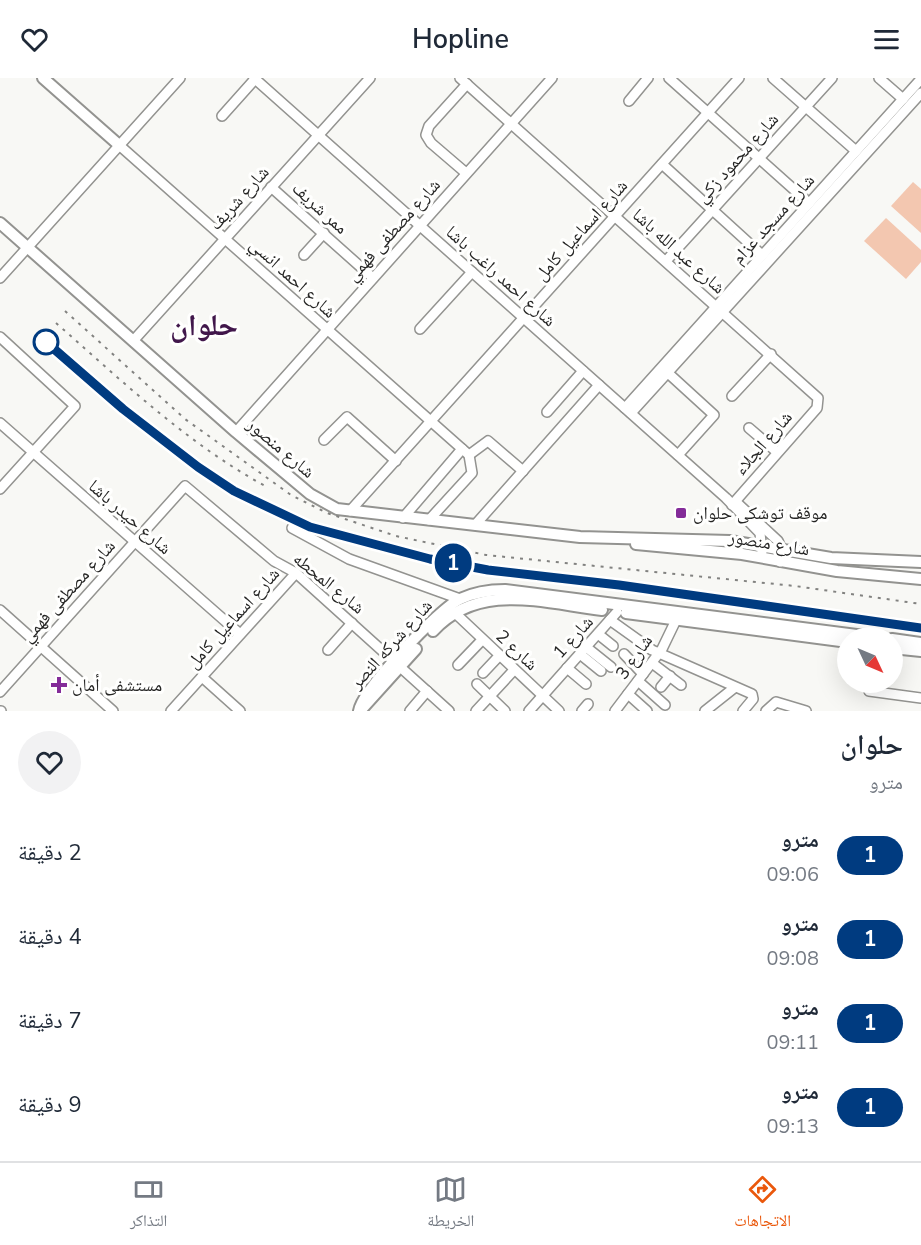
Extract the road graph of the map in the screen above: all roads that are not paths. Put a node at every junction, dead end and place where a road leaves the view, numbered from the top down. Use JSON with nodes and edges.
{"nodes":[{"id":1,"x":43,"y":78,"type":"edge"},
{"id":2,"x":180,"y":78,"type":"edge"},
{"id":3,"x":254,"y":78,"type":"edge"},
{"id":4,"x":370,"y":78,"type":"edge"},
{"id":5,"x":552,"y":78,"type":"edge"},
{"id":6,"x":648,"y":78,"type":"edge"},
{"id":7,"x":669,"y":78,"type":"edge"},
{"id":8,"x":739,"y":78,"type":"edge"},
{"id":9,"x":773,"y":78,"type":"edge"},
{"id":10,"x":832,"y":78,"type":"edge"},
{"id":11,"x":879,"y":78,"type":"edge"},
{"id":12,"x":921,"y":79,"type":"edge"},
{"id":13,"x":463,"y":81,"type":"edge"},
{"id":14,"x":921,"y":93,"type":"edge"},
{"id":15,"x":903,"y":99,"type":"junction"},
{"id":16,"x":629,"y":100,"type":"dead end"},
{"id":17,"x":806,"y":107,"type":"junction"},
{"id":18,"x":708,"y":113,"type":"junction"},
{"id":19,"x":222,"y":116,"type":"dead end"},
{"id":20,"x":512,"y":124,"type":"junction"},
{"id":21,"x":319,"y":135,"type":"junction"},
{"id":22,"x":119,"y":146,"type":"junction"},
{"id":23,"x":855,"y":151,"type":"junction"},
{"id":24,"x":759,"y":159,"type":"junction"},
{"id":25,"x":662,"y":164,"type":"junction"},
{"id":26,"x":466,"y":173,"type":"junction"},
{"id":27,"x":271,"y":187,"type":"junction"},
{"id":28,"x":809,"y":203,"type":"junction"},
{"id":29,"x":712,"y":210,"type":"junction"},
{"id":30,"x":616,"y":216,"type":"junction"},
{"id":31,"x":0,"y":223,"type":"edge"},
{"id":32,"x":420,"y":226,"type":"junction"},
{"id":33,"x":324,"y":233,"type":"junction"},
{"id":34,"x":225,"y":238,"type":"junction"},
{"id":35,"x":27,"y":248,"type":"junction"},
{"id":36,"x":304,"y":255,"type":"dead end"},
{"id":37,"x":762,"y":255,"type":"junction"},
{"id":38,"x":666,"y":261,"type":"junction"},
{"id":39,"x":472,"y":272,"type":"junction"},
{"id":40,"x":0,"y":278,"type":"edge"},
{"id":41,"x":373,"y":278,"type":"junction"},
{"id":42,"x":720,"y":309,"type":"junction"},
{"id":43,"x":524,"y":318,"type":"junction"},
{"id":44,"x":420,"y":329,"type":"dead end"},
{"id":45,"x":327,"y":330,"type":"junction"},
{"id":46,"x":0,"y":337,"type":"edge"},
{"id":47,"x":133,"y":341,"type":"junction"},
{"id":48,"x":771,"y":354,"type":"junction"},
{"id":49,"x":583,"y":371,"type":"junction"},
{"id":50,"x":668,"y":373,"type":"junction"},
{"id":51,"x":599,"y":385,"type":"junction"},
{"id":52,"x":732,"y":396,"type":"dead end"},
{"id":53,"x":819,"y":403,"type":"joint"},
{"id":54,"x":628,"y":411,"type":"junction"},
{"id":55,"x":547,"y":412,"type":"dead end"},
{"id":56,"x":431,"y":422,"type":"junction"},
{"id":57,"x":0,"y":423,"type":"edge"},
{"id":58,"x":749,"y":428,"type":"dead end"},
{"id":59,"x":236,"y":432,"type":"junction"},
{"id":60,"x":324,"y":440,"type":"dead end"},
{"id":61,"x":465,"y":452,"type":"junction"},
{"id":62,"x":777,"y":452,"type":"junction"},
{"id":63,"x":33,"y":453,"type":"junction"},
{"id":64,"x":678,"y":455,"type":"junction"},
{"id":65,"x":396,"y":461,"type":"junction"},
{"id":66,"x":523,"y":471,"type":"junction"},
{"id":67,"x":185,"y":486,"type":"joint"},
{"id":68,"x":0,"y":489,"type":"edge"},
{"id":69,"x":731,"y":501,"type":"junction"},
{"id":70,"x":351,"y":511,"type":"junction"},
{"id":71,"x":403,"y":518,"type":"junction"},
{"id":72,"x":429,"y":520,"type":"junction"},
{"id":73,"x":475,"y":525,"type":"junction"},
{"id":74,"x":292,"y":528,"type":"dead end"},
{"id":75,"x":134,"y":543,"type":"junction"},
{"id":76,"x":782,"y":550,"type":"junction"},
{"id":77,"x":762,"y":552,"type":"junction"},
{"id":78,"x":780,"y":562,"type":"junction"},
{"id":79,"x":921,"y":562,"type":"edge"},
{"id":80,"x":296,"y":573,"type":"junction"},
{"id":81,"x":921,"y":579,"type":"edge"},
{"id":82,"x":460,"y":599,"type":"junction"},
{"id":83,"x":0,"y":610,"type":"edge"},
{"id":84,"x":454,"y":612,"type":"junction"},
{"id":85,"x":614,"y":616,"type":"junction"},
{"id":86,"x":676,"y":620,"type":"junction"},
{"id":87,"x":352,"y":623,"type":"junction"},
{"id":88,"x":837,"y":632,"type":"edge"},
{"id":89,"x":240,"y":634,"type":"junction"},
{"id":90,"x":598,"y":634,"type":"junction"},
{"id":91,"x":482,"y":639,"type":"junction"},
{"id":92,"x":837,"y":641,"type":"edge"},
{"id":93,"x":903,"y":641,"type":"edge"},
{"id":94,"x":921,"y":643,"type":"edge"},
{"id":95,"x":41,"y":646,"type":"junction"},
{"id":96,"x":613,"y":646,"type":"dead end"},
{"id":97,"x":903,"y":649,"type":"edge"},
{"id":98,"x":328,"y":650,"type":"dead end"},
{"id":99,"x":583,"y":650,"type":"junction"},
{"id":100,"x":921,"y":651,"type":"edge"},
{"id":101,"x":660,"y":652,"type":"junction"},
{"id":102,"x":624,"y":654,"type":"dead end"},
{"id":103,"x":499,"y":656,"type":"junction"},
{"id":104,"x":652,"y":663,"type":"junction"},
{"id":105,"x":397,"y":665,"type":"junction"},
{"id":106,"x":458,"y":665,"type":"dead end"},
{"id":107,"x":611,"y":667,"type":"dead end"},
{"id":108,"x":567,"y":668,"type":"junction"},
{"id":109,"x":514,"y":670,"type":"junction"},
{"id":110,"x":601,"y":670,"type":"dead end"},
{"id":111,"x":483,"y":673,"type":"dead end"},
{"id":112,"x":670,"y":676,"type":"junction"},
{"id":113,"x":202,"y":677,"type":"junction"},
{"id":114,"x":641,"y":678,"type":"junction"},
{"id":115,"x":477,"y":684,"type":"dead end"},
{"id":116,"x":586,"y":684,"type":"dead end"},
{"id":117,"x":681,"y":685,"type":"dead end"},
{"id":118,"x":661,"y":687,"type":"dead end"},
{"id":119,"x":734,"y":688,"type":"junction"},
{"id":120,"x":427,"y":691,"type":"junction"},
{"id":121,"x":0,"y":692,"type":"edge"},
{"id":122,"x":888,"y":693,"type":"edge"},
{"id":123,"x":628,"y":694,"type":"junction"},
{"id":124,"x":490,"y":696,"type":"junction"},
{"id":125,"x":542,"y":696,"type":"junction"},
{"id":126,"x":921,"y":698,"type":"edge"},
{"id":127,"x":665,"y":705,"type":"dead end"},
{"id":128,"x":113,"y":711,"type":"edge"},
{"id":129,"x":171,"y":711,"type":"edge"},
{"id":130,"x":240,"y":711,"type":"edge"},
{"id":131,"x":359,"y":711,"type":"edge"},
{"id":132,"x":410,"y":711,"type":"edge"},
{"id":133,"x":449,"y":711,"type":"edge"},
{"id":134,"x":476,"y":711,"type":"edge"},
{"id":135,"x":505,"y":711,"type":"edge"},
{"id":136,"x":529,"y":711,"type":"edge"},
{"id":137,"x":558,"y":711,"type":"edge"},
{"id":138,"x":615,"y":711,"type":"edge"},
{"id":139,"x":647,"y":711,"type":"edge"},
{"id":140,"x":705,"y":711,"type":"edge"},
{"id":141,"x":743,"y":711,"type":"edge"},
{"id":142,"x":766,"y":711,"type":"edge"},
{"id":143,"x":806,"y":711,"type":"edge"}],
"edges":[{"from":1,"to":22,"type":"street","name":"شارع احمد انسي"},
{"from":2,"to":22,"type":"street"},
{"from":3,"to":19,"type":"street"},
{"from":3,"to":21,"type":"street","name":"شارع احمد راغب باشا"},
{"from":4,"to":21,"type":"street","name":"شارع شريف"},
{"from":5,"to":20,"type":"street","name":"شارع مصطفى فهمي"},
{"from":6,"to":16,"type":"street"},
{"from":7,"to":18,"type":"street"},
{"from":8,"to":18,"type":"street","name":"شارع اسماعيل كامل"},
{"from":9,"to":17,"type":"street"},
{"from":10,"to":17,"type":"street","name":"شارع محمود زكي"},
{"from":11,"to":15,"type":"street"},
{"from":12,"to":15,"type":"street","name":"شارع مسجد عزام"},
{"from":13,"to":20,"type":"street","name":"شارع عبد الله باشا"},
{"from":13,"to":26,"type":"street"},
{"from":14,"to":42,"type":"street","name":"شارع مسجد عزام"},
{"from":15,"to":23,"type":"street","name":"شارع مسجد عزام"},
{"from":17,"to":23,"type":"street"},
{"from":17,"to":24,"type":"street","name":"شارع محمود زكي"},
{"from":18,"to":24,"type":"street"},
{"from":18,"to":25,"type":"street","name":"شارع اسماعيل كامل"},
{"from":20,"to":26,"type":"street","name":"شارع مصطفى فهمي"},
{"from":20,"to":30,"type":"street","name":"شارع عبد الله باشا"},
{"from":21,"to":27,"type":"street","name":"شارع شريف"},
{"from":21,"to":32,"type":"street","name":"شارع احمد راغب باشا"},
{"from":22,"to":34,"type":"street","name":"شارع احمد انسي"},
{"from":22,"to":35,"type":"street"},
{"from":23,"to":28,"type":"street","name":"شارع مسجد عزام"},
{"from":24,"to":28,"type":"street"},
{"from":24,"to":29,"type":"street","name":"شارع محمود زكي"},
{"from":25,"to":29,"type":"street"},
{"from":25,"to":30,"type":"street","name":"شارع اسماعيل كامل"},
{"from":26,"to":32,"type":"street","name":"شارع مصطفى فهمي"},
{"from":27,"to":33,"type":"street","name":"ممر شريف"},
{"from":27,"to":34,"type":"street","name":"شارع شريف"},
{"from":28,"to":37,"type":"street","name":"شارع مسجد عزام"},
{"from":29,"to":37,"type":"street"},
{"from":29,"to":38,"type":"street","name":"شارع محمود زكي"},
{"from":30,"to":38,"type":"street","name":"شارع عبد الله باشا"},
{"from":30,"to":43,"type":"street","name":"شارع اسماعيل كامل"},
{"from":31,"to":35,"type":"street","name":"شارع منصور"},
{"from":32,"to":39,"type":"street","name":"شارع احمد راغب باشا"},
{"from":32,"to":41,"type":"street","name":"شارع مصطفى فهمي"},
{"from":33,"to":36,"type":"street"},
{"from":33,"to":41,"type":"street","name":"ممر شريف"},
{"from":34,"to":45,"type":"street","name":"شارع احمد انسي"},
{"from":34,"to":47,"type":"street","name":"شارع شريف"},
{"from":35,"to":40,"type":"street"},
{"from":35,"to":47,"type":"street","name":"شارع منصور"},
{"from":37,"to":42,"type":"street","name":"شارع مسجد عزام"},
{"from":38,"to":42,"type":"street","name":"شارع عبد الله باشا"},
{"from":39,"to":43,"type":"street","name":"شارع احمد راغب باشا"},
{"from":39,"to":44,"type":"street"},
{"from":41,"to":45,"type":"street","name":"شارع مصطفى فهمي"},
{"from":42,"to":48,"type":"street","name":"شارع عبد الله باشا"},
{"from":42,"to":50,"type":"street","name":"شارع مسجد عزام"},
{"from":42,"to":54,"type":"street","name":"شارع مسجد عزام"},
{"from":43,"to":49,"type":"street","name":"شارع احمد راغب باشا"},
{"from":43,"to":56,"type":"street","name":"شارع اسماعيل كامل"},
{"from":45,"to":56,"type":"street","name":"شارع احمد انسي"},
{"from":45,"to":59,"type":"street","name":"شارع مصطفى فهمي"},
{"from":46,"to":63,"type":"street"},
{"from":47,"to":59,"type":"street","name":"شارع منصور"},
{"from":48,"to":52,"type":"street"},
{"from":48,"to":53,"type":"street","name":"شارع عبد الله باشا"},
{"from":49,"to":51,"type":"street","name":"شارع احمد راغب باشا"},
{"from":49,"to":55,"type":"street"},
{"from":50,"to":54,"type":"street","name":"شارع مسجد عزام"},
{"from":50,"to":64,"type":"street"},
{"from":51,"to":54,"type":"street","name":"شارع احمد راغب باشا"},
{"from":51,"to":66,"type":"street"},
{"from":53,"to":62,"type":"street","name":"شارع الجلاء"},
{"from":54,"to":64,"type":"street","name":"شارع احمد راغب باشا"},
{"from":56,"to":61,"type":"street","name":"شارع احمد انسي"},
{"from":56,"to":65,"type":"street","name":"شارع اسماعيل كامل"},
{"from":57,"to":63,"type":"street","name":"شارع حيدر باشا"},
{"from":58,"to":62,"type":"street"},
{"from":59,"to":70,"type":"street","name":"شارع منصور"},
{"from":60,"to":65,"type":"street"},
{"from":61,"to":66,"type":"street"},
{"from":61,"to":71,"type":"street"},
{"from":61,"to":72,"type":"street"},
{"from":62,"to":69,"type":"street","name":"شارع الجلاء"},
{"from":63,"to":68,"type":"street"},
{"from":63,"to":75,"type":"street","name":"شارع حيدر باشا"},
{"from":64,"to":69,"type":"street","name":"شارع احمد راغب باشا"},
{"from":65,"to":70,"type":"street","name":"شارع اسماعيل كامل"},
{"from":66,"to":73,"type":"street"},
{"from":67,"to":75,"type":"street","name":"شارع مصطفى فهمي"},
{"from":67,"to":80,"type":"street","name":"شارع المحطه"},
{"from":69,"to":76,"type":"street","name":"شارع احمد راغب باشا"},
{"from":69,"to":77,"type":"street","name":"شارع احمد راغب باشا"},
{"from":70,"to":71,"type":"street","name":"شارع منصور"},
{"from":71,"to":72,"type":"street","name":"شارع منصور"},
{"from":72,"to":73,"type":"street","name":"شارع منصور"},
{"from":73,"to":77,"type":"street","name":"شارع منصور"},
{"from":74,"to":82,"type":"street"},
{"from":75,"to":89,"type":"street","name":"شارع حيدر باشا"},
{"from":75,"to":95,"type":"street","name":"شارع مصطفى فهمي"},
{"from":76,"to":77,"type":"street","name":"شارع منصور"},
{"from":76,"to":78,"type":"street"},
{"from":76,"to":79,"type":"street","name":"شارع منصور"},
{"from":77,"to":78,"type":"street","name":"شارع منصور"},
{"from":78,"to":81,"type":"street","name":"شارع منصور"},
{"from":80,"to":87,"type":"street","name":"شارع المحطه"},
{"from":80,"to":89,"type":"street","name":"شارع اسماعيل كامل"},
{"from":82,"to":88,"type":"street","name":"شارع شركه النصر"},
{"from":82,"to":105,"type":"street","name":"شارع شركه النصر"},
{"from":83,"to":95,"type":"street"},
{"from":84,"to":85,"type":"street","name":"شارع شركه النصر"},
{"from":84,"to":91,"type":"street","name":"شارع 2"},
{"from":84,"to":105,"type":"street","name":"شارع شركه النصر"},
{"from":85,"to":86,"type":"street","name":"شارع شركه النصر"},
{"from":85,"to":90,"type":"street","name":"شارع 1"},
{"from":85,"to":101,"type":"street"},
{"from":86,"to":92,"type":"street","name":"شارع شركه النصر"},
{"from":86,"to":101,"type":"street","name":"شارع 3"},
{"from":87,"to":98,"type":"street"},
{"from":87,"to":105,"type":"street","name":"شارع المحطه"},
{"from":89,"to":113,"type":"street","name":"شارع اسماعيل كامل"},
{"from":90,"to":96,"type":"street"},
{"from":90,"to":99,"type":"street","name":"شارع 1"},
{"from":91,"to":103,"type":"street","name":"شارع 2"},
{"from":91,"to":106,"type":"street"},
{"from":93,"to":94,"type":"street"},
{"from":95,"to":121,"type":"street","name":"شارع مصطفى فهمي"},
{"from":95,"to":128,"type":"street"},
{"from":97,"to":100,"type":"street"},
{"from":99,"to":107,"type":"street"},
{"from":99,"to":108,"type":"street","name":"شارع 1"},
{"from":99,"to":110,"type":"street"},
{"from":101,"to":104,"type":"street","name":"شارع 3"},
{"from":101,"to":119,"type":"street"},
{"from":102,"to":114,"type":"street"},
{"from":103,"to":109,"type":"street","name":"شارع 2"},
{"from":103,"to":111,"type":"street"},
{"from":104,"to":112,"type":"street"},
{"from":104,"to":114,"type":"street","name":"شارع 3"},
{"from":105,"to":120,"type":"street","name":"شارع المحطه"},
{"from":105,"to":131,"type":"street","name":"شارع شركه النصر"},
{"from":108,"to":116,"type":"street"},
{"from":108,"to":125,"type":"street","name":"شارع 1"},
{"from":109,"to":124,"type":"street"},
{"from":109,"to":125,"type":"street","name":"شارع 2"},
{"from":112,"to":117,"type":"street"},
{"from":112,"to":118,"type":"street"},
{"from":113,"to":129,"type":"street","name":"شارع اسماعيل كامل"},
{"from":113,"to":130,"type":"street"},
{"from":114,"to":123,"type":"street","name":"شارع 3"},
{"from":114,"to":127,"type":"street"},
{"from":115,"to":124,"type":"street"},
{"from":119,"to":140,"type":"street"},
{"from":119,"to":141,"type":"street"},
{"from":120,"to":132,"type":"street"},
{"from":120,"to":133,"type":"street","name":"شارع المحطه"},
{"from":122,"to":126,"type":"street"},
{"from":123,"to":138,"type":"street","name":"شارع 3"},
{"from":123,"to":139,"type":"street"},
{"from":124,"to":134,"type":"street"},
{"from":124,"to":135,"type":"street"},
{"from":125,"to":136,"type":"street","name":"شارع 1"},
{"from":125,"to":137,"type":"street","name":"شارع 2"},
{"from":142,"to":143,"type":"street"}]}
